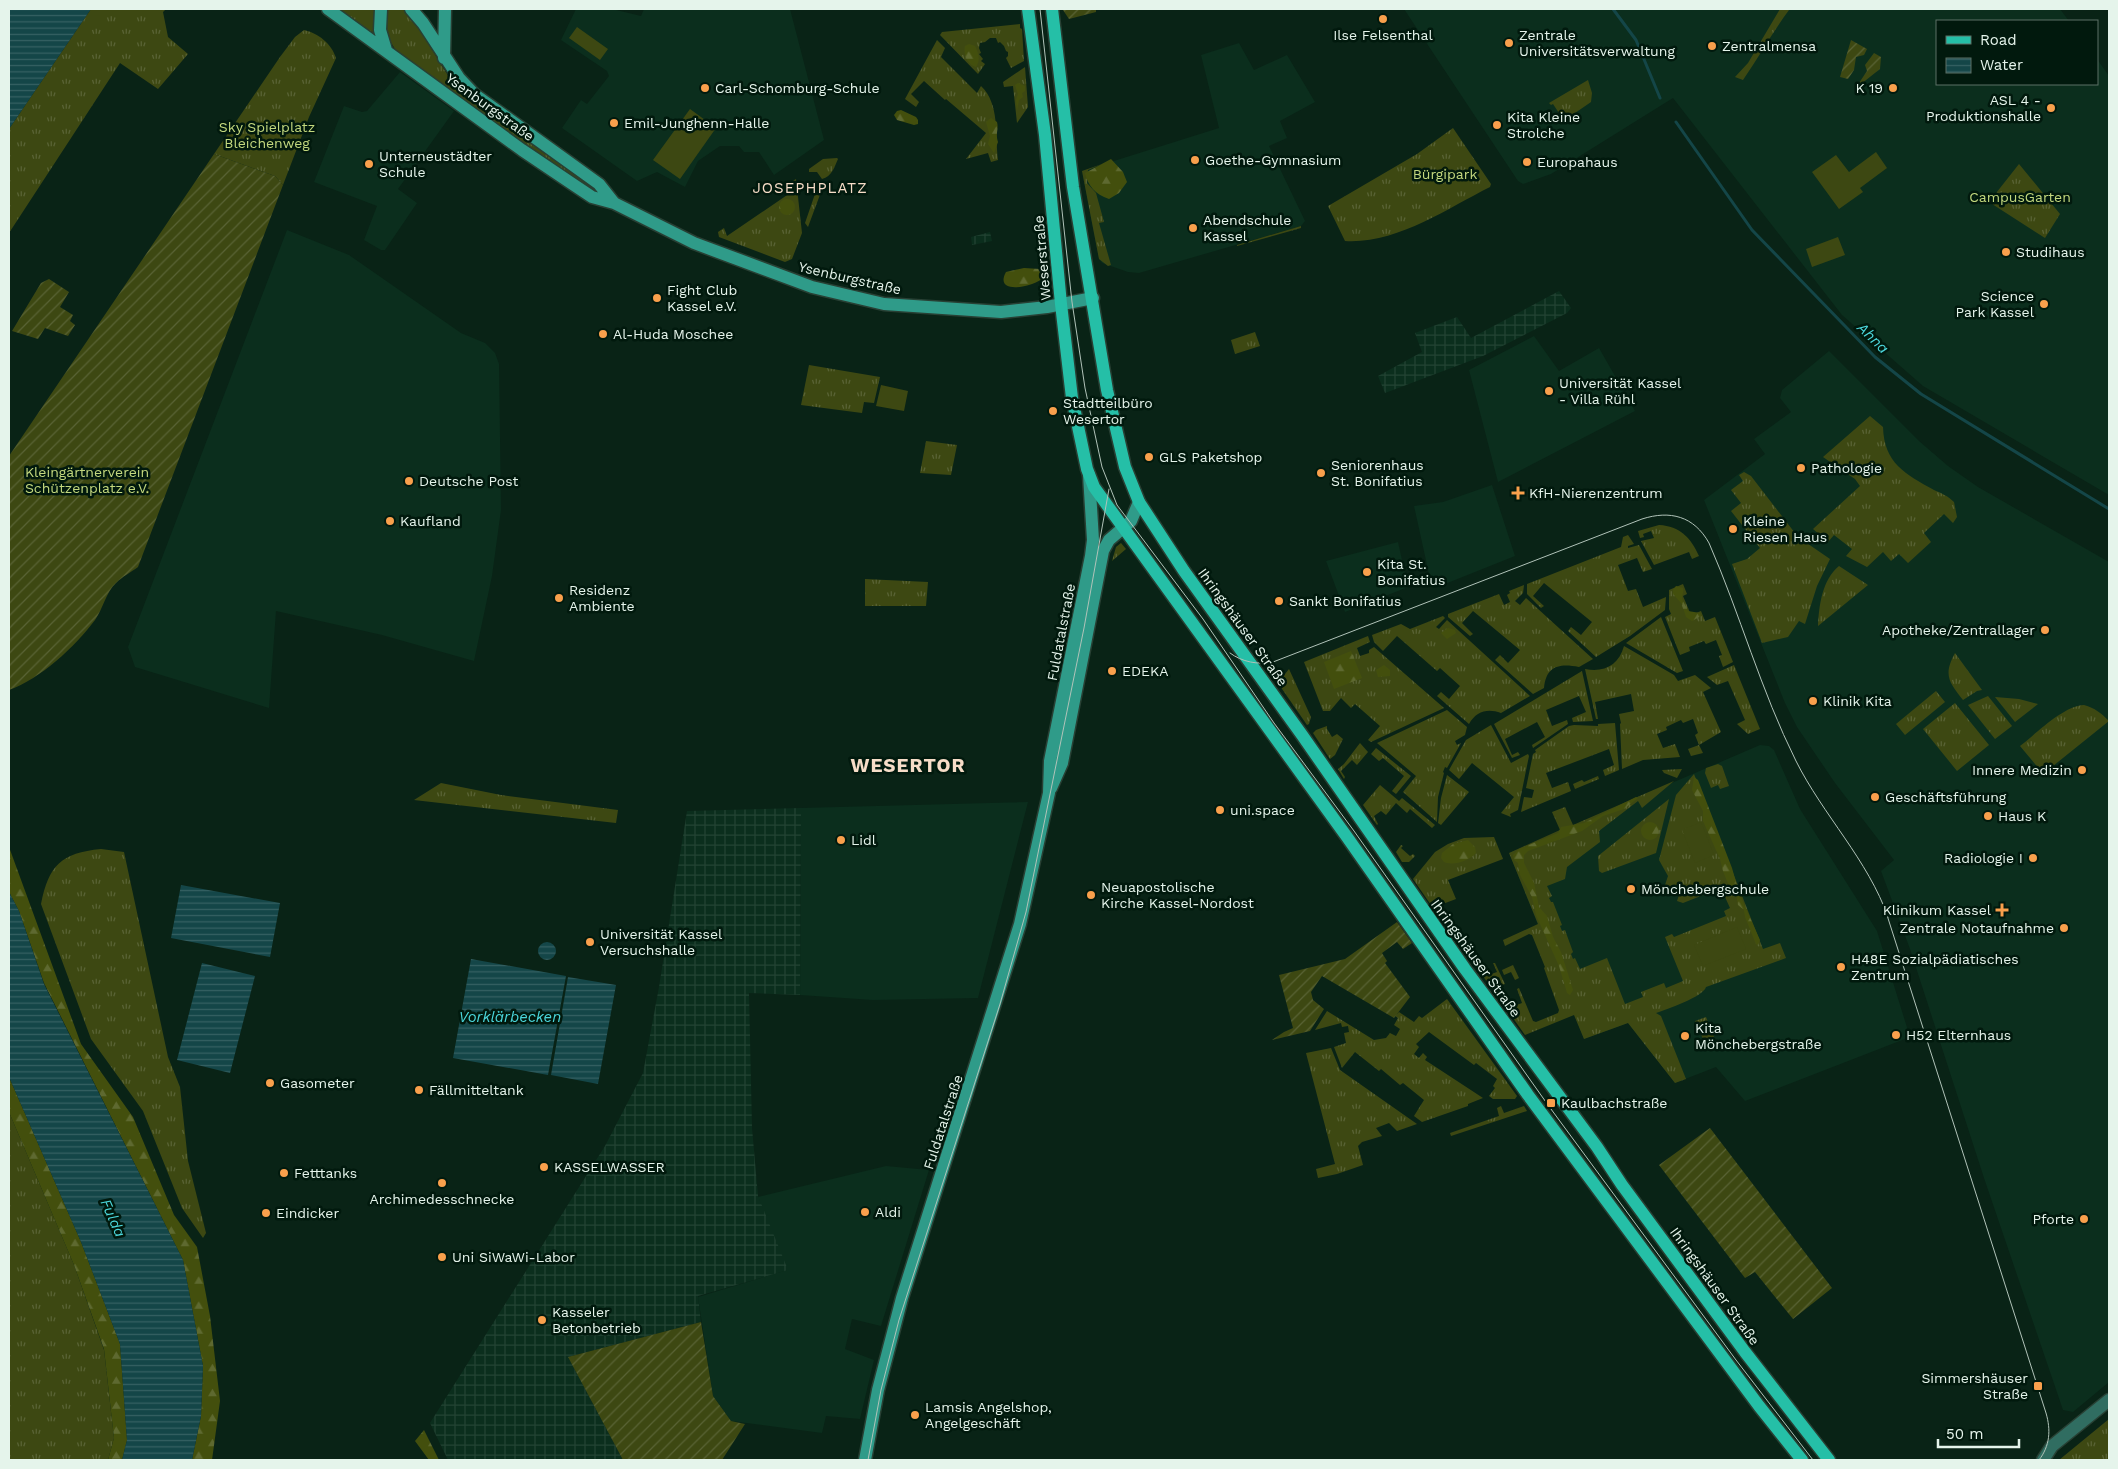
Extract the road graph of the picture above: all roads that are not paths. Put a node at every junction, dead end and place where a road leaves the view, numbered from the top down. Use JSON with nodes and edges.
{"nodes":[{"id":1,"x":328,"y":9,"type":"edge"},
{"id":2,"x":381,"y":9,"type":"edge"},
{"id":3,"x":411,"y":9,"type":"edge"},
{"id":4,"x":445,"y":9,"type":"edge"},
{"id":5,"x":1028,"y":9,"type":"edge"},
{"id":6,"x":1052,"y":9,"type":"edge"},
{"id":7,"x":386,"y":50,"type":"junction"},
{"id":8,"x":444,"y":58,"type":"junction"},
{"id":9,"x":614,"y":203,"type":"junction"},
{"id":10,"x":1093,"y":298,"type":"junction"},
{"id":11,"x":1061,"y":304,"type":"junction"},
{"id":12,"x":1089,"y":475,"type":"junction"},
{"id":13,"x":1139,"y":502,"type":"junction"},
{"id":14,"x":1124,"y":529,"type":"junction"},
{"id":15,"x":1049,"y":793,"type":"junction"},
{"id":16,"x":2109,"y":1400,"type":"edge"},
{"id":17,"x":2046,"y":1451,"type":"edge"},
{"id":18,"x":866,"y":1460,"type":"edge"},
{"id":19,"x":1802,"y":1460,"type":"edge"},
{"id":20,"x":1829,"y":1460,"type":"edge"},
{"id":21,"x":2032,"y":1460,"type":"edge"}],
"edges":[{"from":1,"to":7,"type":"main road","name":"Ysenburgstraße"},
{"from":2,"to":7,"type":"main road"},
{"from":3,"to":8,"type":"main road","name":"Ysenburgstraße"},
{"from":4,"to":8,"type":"main road"},
{"from":5,"to":11,"type":"main road","name":"Weserstraße"},
{"from":6,"to":10,"type":"main road"},
{"from":7,"to":9,"type":"main road","name":"Ysenburgstraße"},
{"from":8,"to":9,"type":"main road","name":"Ysenburgstraße"},
{"from":9,"to":11,"type":"main road","name":"Ysenburgstraße"},
{"from":10,"to":11,"type":"main road","name":"Ysenburgstraße"},
{"from":10,"to":13,"type":"main road","name":"Ihringshäuser Straße"},
{"from":11,"to":12,"type":"main road","name":"Weserstraße"},
{"from":12,"to":14,"type":"main road","name":"Weserstraße"},
{"from":12,"to":15,"type":"main road","name":"Fuldatalstraße"},
{"from":13,"to":14,"type":"main road","name":"Fuldatalstraße"},
{"from":13,"to":20,"type":"main road","name":"Ihringshäuser Straße"},
{"from":14,"to":15,"type":"main road","name":"Fuldatalstraße"},
{"from":14,"to":19,"type":"main road"},
{"from":15,"to":18,"type":"main road","name":"Fuldatalstraße"},
{"from":16,"to":17,"type":"street"},
{"from":17,"to":21,"type":"street"}]}
